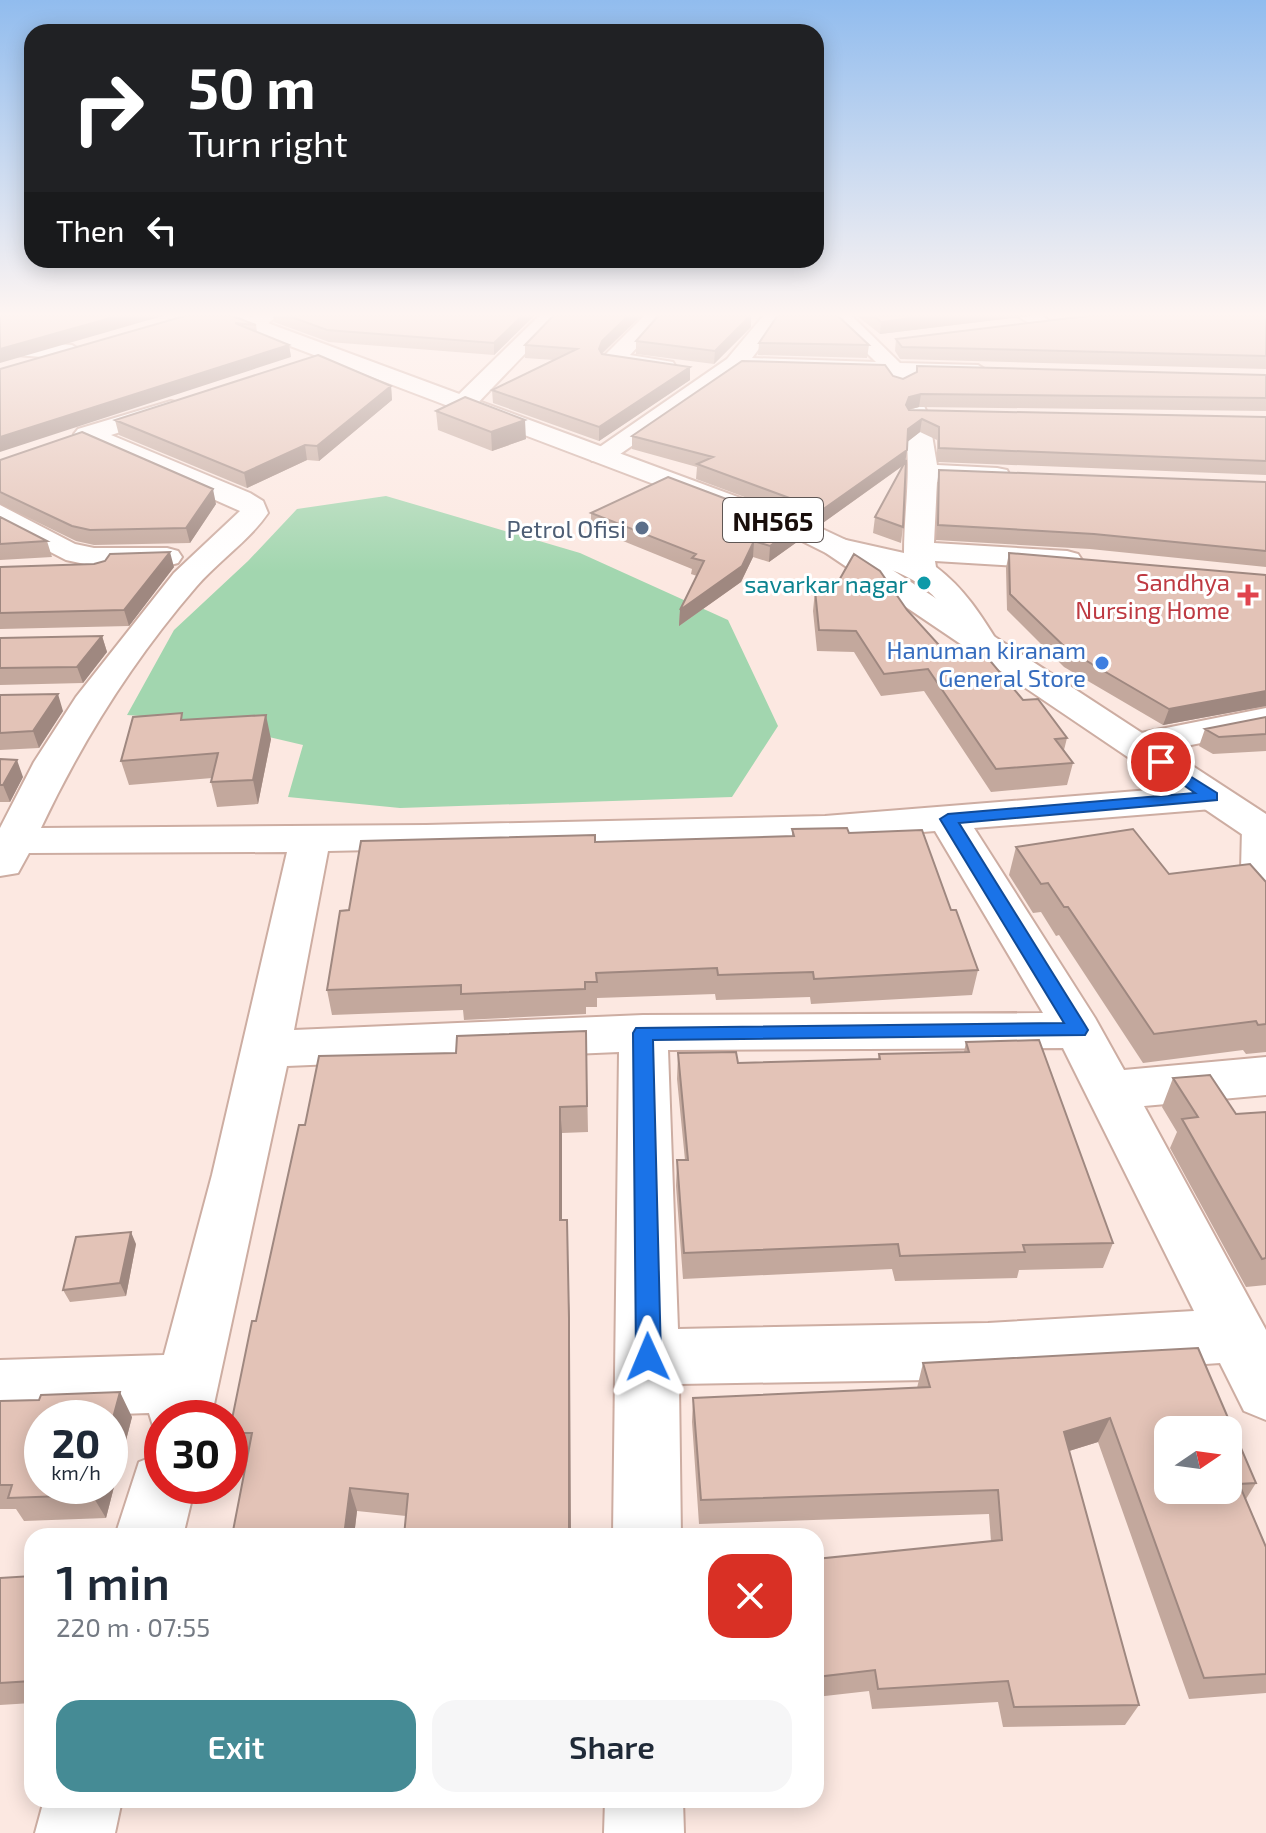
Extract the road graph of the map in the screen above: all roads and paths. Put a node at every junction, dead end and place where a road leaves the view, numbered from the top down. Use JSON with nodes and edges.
{"nodes":[{"id":1,"x":191,"y":401,"type":"edge"},
{"id":2,"x":454,"y":401,"type":"edge"},
{"id":3,"x":466,"y":401,"type":"edge"},
{"id":4,"x":682,"y":401,"type":"edge"},
{"id":5,"x":916,"y":401,"type":"edge"},
{"id":6,"x":463,"y":404,"type":"junction"},
{"id":7,"x":87,"y":434,"type":"junction"},
{"id":8,"x":58,"y":444,"type":"edge"},
{"id":9,"x":601,"y":455,"type":"junction"},
{"id":10,"x":923,"y":473,"type":"junction"},
{"id":11,"x":1017,"y":476,"type":"edge"},
{"id":12,"x":0,"y":514,"type":"edge"},
{"id":13,"x":837,"y":547,"type":"junction"},
{"id":14,"x":208,"y":555,"type":"junction"},
{"id":15,"x":130,"y":559,"type":"junction"},
{"id":16,"x":919,"y":560,"type":"junction"},
{"id":17,"x":1090,"y":561,"type":"edge"},
{"id":18,"x":38,"y":570,"type":"edge"},
{"id":19,"x":140,"y":639,"type":"junction"},
{"id":20,"x":93,"y":640,"type":"edge"},
{"id":21,"x":982,"y":644,"type":"junction"},
{"id":22,"x":47,"y":697,"type":"edge"},
{"id":23,"x":94,"y":697,"type":"junction"},
{"id":24,"x":1266,"y":719,"type":"edge"},
{"id":25,"x":1136,"y":745,"type":"junction"},
{"id":26,"x":53,"y":762,"type":"junction"},
{"id":27,"x":13,"y":763,"type":"edge"},
{"id":28,"x":1212,"y":797,"type":"junction"},
{"id":29,"x":948,"y":819,"type":"junction"},
{"id":30,"x":1264,"y":830,"type":"edge"},
{"id":31,"x":310,"y":839,"type":"junction"},
{"id":32,"x":5,"y":851,"type":"edge"},
{"id":33,"x":1266,"y":873,"type":"edge"},
{"id":34,"x":1078,"y":1030,"type":"junction"},
{"id":35,"x":643,"y":1033,"type":"junction"},
{"id":36,"x":263,"y":1049,"type":"junction"},
{"id":37,"x":1266,"y":1076,"type":"edge"},
{"id":38,"x":1109,"y":1090,"type":"junction"},
{"id":39,"x":1243,"y":1321,"type":"edge"},
{"id":40,"x":648,"y":1357,"type":"junction"},
{"id":41,"x":0,"y":1389,"type":"edge"},
{"id":42,"x":1266,"y":1391,"type":"edge"},
{"id":43,"x":168,"y":1400,"type":"edge"},
{"id":44,"x":183,"y":1400,"type":"edge"},
{"id":45,"x":157,"y":1504,"type":"edge"},
{"id":46,"x":151,"y":1528,"type":"edge"},
{"id":47,"x":647,"y":1528,"type":"edge"},
{"id":48,"x":81,"y":1808,"type":"edge"},
{"id":49,"x":644,"y":1808,"type":"edge"},
{"id":50,"x":75,"y":1833,"type":"edge"},
{"id":51,"x":644,"y":1833,"type":"edge"}],
"edges":[{"from":1,"to":7,"type":"main road"},
{"from":2,"to":6,"type":"main road","number":"NH565"},
{"from":3,"to":6,"type":"main road"},
{"from":4,"to":9,"type":"main road"},
{"from":5,"to":10,"type":"main road"},
{"from":6,"to":9,"type":"main road","number":"NH565"},
{"from":7,"to":8,"type":"main road"},
{"from":7,"to":14,"type":"main road"},
{"from":9,"to":13,"type":"main road","number":"NH565"},
{"from":10,"to":11,"type":"main road"},
{"from":10,"to":16,"type":"main road"},
{"from":12,"to":15,"type":"main road"},
{"from":13,"to":16,"type":"main road"},
{"from":13,"to":21,"type":"main road","number":"NH565"},
{"from":14,"to":15,"type":"main road"},
{"from":14,"to":19,"type":"main road"},
{"from":15,"to":18,"type":"main road"},
{"from":16,"to":17,"type":"main road"},
{"from":16,"to":21,"type":"main road"},
{"from":19,"to":20,"type":"main road"},
{"from":19,"to":23,"type":"main road"},
{"from":21,"to":25,"type":"main road","number":"NH565"},
{"from":22,"to":23,"type":"main road"},
{"from":23,"to":26,"type":"main road"},
{"from":24,"to":25,"type":"main road"},
{"from":25,"to":28,"type":"main road","number":"NH565"},
{"from":26,"to":27,"type":"main road"},
{"from":26,"to":32,"type":"main road"},
{"from":28,"to":29,"type":"main road"},
{"from":28,"to":30,"type":"main road","number":"NH565"},
{"from":29,"to":31,"type":"main road"},
{"from":29,"to":34,"type":"main road"},
{"from":30,"to":33,"type":"main road"},
{"from":31,"to":32,"type":"main road"},
{"from":31,"to":36,"type":"main road"},
{"from":34,"to":35,"type":"main road"},
{"from":34,"to":38,"type":"main road"},
{"from":35,"to":36,"type":"main road"},
{"from":35,"to":40,"type":"main road"},
{"from":36,"to":44,"type":"main road"},
{"from":37,"to":38,"type":"main road"},
{"from":38,"to":39,"type":"main road"},
{"from":39,"to":40,"type":"main road"},
{"from":39,"to":42,"type":"main road"},
{"from":40,"to":47,"type":"main road"},
{"from":41,"to":43,"type":"main road"},
{"from":45,"to":46,"type":"main road"},
{"from":48,"to":50,"type":"main road"},
{"from":49,"to":51,"type":"main road"}]}
